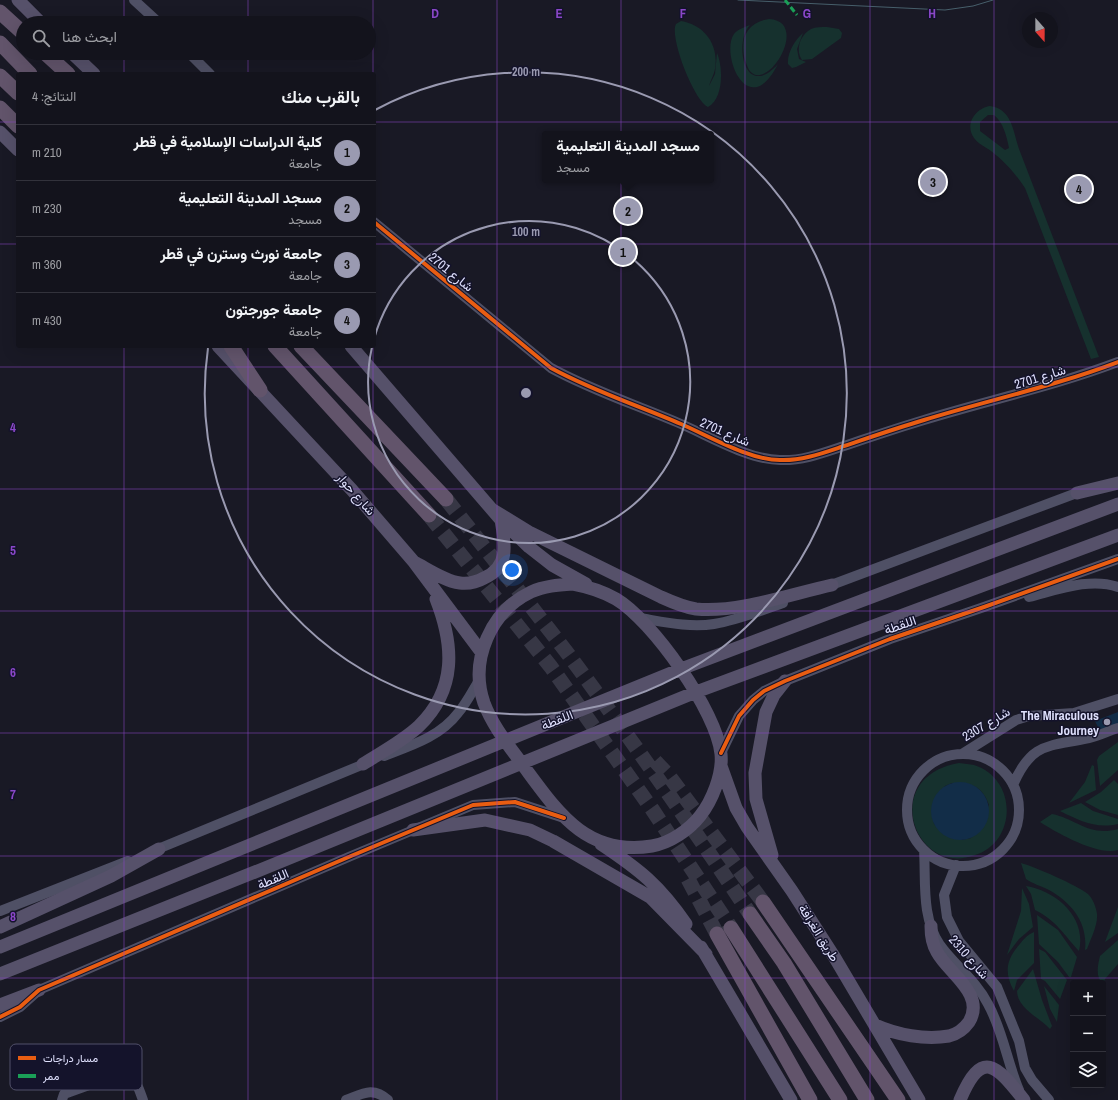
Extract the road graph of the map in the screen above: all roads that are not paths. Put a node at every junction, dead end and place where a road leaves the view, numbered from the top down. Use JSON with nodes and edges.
{"nodes":[{"id":1,"x":134,"y":0,"type":"edge"},
{"id":2,"x":22,"y":2,"type":"edge"},
{"id":3,"x":0,"y":12,"type":"edge"},
{"id":4,"x":35,"y":16,"type":"edge"},
{"id":5,"x":151,"y":16,"type":"edge"},
{"id":6,"x":16,"y":27,"type":"edge"},
{"id":7,"x":0,"y":44,"type":"edge"},
{"id":8,"x":16,"y":60,"type":"edge"},
{"id":9,"x":16,"y":60,"type":"edge"},
{"id":10,"x":53,"y":60,"type":"edge"},
{"id":11,"x":79,"y":60,"type":"edge"},
{"id":12,"x":196,"y":60,"type":"edge"},
{"id":13,"x":28,"y":72,"type":"edge"},
{"id":14,"x":66,"y":72,"type":"edge"},
{"id":15,"x":92,"y":72,"type":"edge"},
{"id":16,"x":208,"y":72,"type":"edge"},
{"id":17,"x":0,"y":76,"type":"edge"},
{"id":18,"x":16,"y":91,"type":"edge"},
{"id":19,"x":0,"y":108,"type":"edge"},
{"id":20,"x":16,"y":124,"type":"edge"},
{"id":21,"x":0,"y":132,"type":"edge"},
{"id":22,"x":16,"y":148,"type":"edge"},
{"id":23,"x":376,"y":224,"type":"edge"},
{"id":24,"x":220,"y":348,"type":"edge"},
{"id":25,"x":232,"y":348,"type":"edge"},
{"id":26,"x":277,"y":348,"type":"edge"},
{"id":27,"x":303,"y":348,"type":"edge"},
{"id":28,"x":353,"y":348,"type":"edge"},
{"id":29,"x":1118,"y":362,"type":"edge"},
{"id":30,"x":260,"y":390,"type":"junction"},
{"id":31,"x":1118,"y":478,"type":"edge"},
{"id":32,"x":1118,"y":483,"type":"edge"},
{"id":33,"x":1077,"y":493,"type":"junction"},
{"id":34,"x":446,"y":499,"type":"tunnel mouth"},
{"id":35,"x":1118,"y":504,"type":"edge"},
{"id":36,"x":493,"y":510,"type":"junction"},
{"id":37,"x":429,"y":515,"type":"tunnel mouth"},
{"id":38,"x":501,"y":520,"type":"junction"},
{"id":39,"x":1118,"y":535,"type":"edge"},
{"id":40,"x":1118,"y":559,"type":"edge"},
{"id":41,"x":414,"y":562,"type":"junction"},
{"id":42,"x":430,"y":584,"type":"junction"},
{"id":43,"x":832,"y":585,"type":"junction"},
{"id":44,"x":1118,"y":587,"type":"edge"},
{"id":45,"x":593,"y":588,"type":"junction"},
{"id":46,"x":984,"y":607,"type":"junction"},
{"id":47,"x":640,"y":618,"type":"junction"},
{"id":48,"x":482,"y":653,"type":"junction"},
{"id":49,"x":681,"y":669,"type":"junction"},
{"id":50,"x":785,"y":681,"type":"junction"},
{"id":51,"x":478,"y":682,"type":"junction"},
{"id":52,"x":696,"y":692,"type":"junction"},
{"id":53,"x":1118,"y":699,"type":"edge"},
{"id":54,"x":1118,"y":728,"type":"edge"},
{"id":55,"x":504,"y":741,"type":"junction"},
{"id":56,"x":962,"y":754,"type":"junction"},
{"id":57,"x":721,"y":759,"type":"junction"},
{"id":58,"x":521,"y":763,"type":"junction"},
{"id":59,"x":363,"y":764,"type":"junction"},
{"id":60,"x":1013,"y":785,"type":"junction"},
{"id":61,"x":564,"y":818,"type":"junction"},
{"id":62,"x":414,"y":830,"type":"junction"},
{"id":63,"x":591,"y":838,"type":"junction"},
{"id":64,"x":159,"y":849,"type":"junction"},
{"id":65,"x":924,"y":850,"type":"junction"},
{"id":66,"x":956,"y":865,"type":"junction"},
{"id":67,"x":775,"y":867,"type":"junction"},
{"id":68,"x":763,"y":902,"type":"tunnel mouth"},
{"id":69,"x":0,"y":911,"type":"edge"},
{"id":70,"x":750,"y":914,"type":"tunnel mouth"},
{"id":71,"x":931,"y":926,"type":"junction"},
{"id":72,"x":0,"y":927,"type":"edge"},
{"id":73,"x":731,"y":928,"type":"tunnel mouth"},
{"id":74,"x":717,"y":934,"type":"tunnel mouth"},
{"id":75,"x":0,"y":947,"type":"edge"},
{"id":76,"x":706,"y":954,"type":"junction"},
{"id":77,"x":0,"y":974,"type":"edge"},
{"id":78,"x":39,"y":990,"type":"junction"},
{"id":79,"x":0,"y":1005,"type":"edge"},
{"id":80,"x":0,"y":1017,"type":"edge"},
{"id":81,"x":875,"y":1025,"type":"junction"},
{"id":82,"x":75,"y":1090,"type":"edge"},
{"id":83,"x":138,"y":1090,"type":"edge"},
{"id":84,"x":385,"y":1097,"type":"edge"},
{"id":85,"x":62,"y":1100,"type":"edge"},
{"id":86,"x":142,"y":1100,"type":"edge"},
{"id":87,"x":346,"y":1100,"type":"edge"},
{"id":88,"x":792,"y":1100,"type":"edge"},
{"id":89,"x":810,"y":1100,"type":"edge"},
{"id":90,"x":840,"y":1100,"type":"edge"},
{"id":91,"x":867,"y":1100,"type":"edge"},
{"id":92,"x":898,"y":1100,"type":"edge"},
{"id":93,"x":919,"y":1100,"type":"edge"},
{"id":94,"x":960,"y":1100,"type":"edge"},
{"id":95,"x":1024,"y":1100,"type":"edge"},
{"id":96,"x":1050,"y":1100,"type":"edge"}],
"edges":[{"from":1,"to":5,"type":"street"},
{"from":2,"to":4,"type":"main road"},
{"from":3,"to":6,"type":"highway"},
{"from":7,"to":9,"type":"highway"},
{"from":8,"to":13,"type":"highway"},
{"from":10,"to":14,"type":"highway"},
{"from":11,"to":15,"type":"main road"},
{"from":12,"to":16,"type":"street"},
{"from":17,"to":18,"type":"highway"},
{"from":19,"to":20,"type":"highway"},
{"from":21,"to":22,"type":"main road"},
{"from":23,"to":29,"type":"street","name":"شارع 2701"},
{"from":24,"to":30,"type":"main road","name":"شارع حوار"},
{"from":25,"to":30,"type":"highway"},
{"from":26,"to":37,"type":"highway"},
{"from":27,"to":34,"type":"highway"},
{"from":28,"to":36,"type":"main road"},
{"from":30,"to":41,"type":"main road","name":"شارع حوار"},
{"from":31,"to":33,"type":"street"},
{"from":32,"to":33,"type":"main road"},
{"from":33,"to":43,"type":"street"},
{"from":35,"to":49,"type":"main road","name":"اللقطة"},
{"from":36,"to":38,"type":"main road"},
{"from":36,"to":43,"type":"main road"},
{"from":38,"to":41,"type":"main road"},
{"from":38,"to":45,"type":"main road"},
{"from":39,"to":52,"type":"main road","name":"اللقطة"},
{"from":40,"to":46,"type":"street","name":"اللقطة"},
{"from":41,"to":42,"type":"main road","name":"شارع حوار"},
{"from":42,"to":48,"type":"main road","name":"شارع حوار"},
{"from":42,"to":59,"type":"main road"},
{"from":43,"to":47,"type":"street"},
{"from":44,"to":46,"type":"street"},
{"from":45,"to":47,"type":"main road","name":"طريق الغرافة"},
{"from":45,"to":48,"type":"main road"},
{"from":46,"to":50,"type":"street","name":"اللقطة"},
{"from":47,"to":49,"type":"main road","name":"طريق الغرافة"},
{"from":48,"to":51,"type":"main road"},
{"from":49,"to":52,"type":"main road","name":"طريق الغرافة"},
{"from":49,"to":55,"type":"main road","name":"اللقطة"},
{"from":50,"to":57,"type":"street","name":"اللقطة"},
{"from":50,"to":67,"type":"main road"},
{"from":51,"to":55,"type":"main road"},
{"from":51,"to":59,"type":"street"},
{"from":52,"to":57,"type":"main road","name":"طريق الغرافة"},
{"from":52,"to":58,"type":"main road","name":"اللقطة"},
{"from":53,"to":56,"type":"street","name":"شارع 2307"},
{"from":54,"to":60,"type":"street"},
{"from":55,"to":58,"type":"main road"},
{"from":55,"to":75,"type":"main road","name":"اللقطة"},
{"from":56,"to":60,"type":"street"},
{"from":56,"to":65,"type":"street"},
{"from":57,"to":63,"type":"main road"},
{"from":57,"to":67,"type":"main road","name":"طريق الغرافة"},
{"from":58,"to":61,"type":"main road"},
{"from":58,"to":77,"type":"main road","name":"اللقطة"},
{"from":59,"to":64,"type":"street"},
{"from":60,"to":66,"type":"street"},
{"from":61,"to":62,"type":"street","name":"اللقطة"},
{"from":61,"to":63,"type":"main road"},
{"from":62,"to":76,"type":"main road"},
{"from":62,"to":78,"type":"street","name":"اللقطة"},
{"from":63,"to":76,"type":"main road"},
{"from":64,"to":69,"type":"street"},
{"from":64,"to":72,"type":"main road"},
{"from":65,"to":66,"type":"street"},
{"from":65,"to":71,"type":"street","name":"شارع 2310"},
{"from":66,"to":96,"type":"street","name":"شارع 2310"},
{"from":67,"to":81,"type":"main road","name":"طريق الغرافة"},
{"from":68,"to":92,"type":"highway"},
{"from":70,"to":91,"type":"highway"},
{"from":71,"to":81,"type":"main road"},
{"from":71,"to":95,"type":"street","name":"شارع 2310"},
{"from":73,"to":90,"type":"highway"},
{"from":74,"to":89,"type":"highway"},
{"from":76,"to":88,"type":"main road"},
{"from":78,"to":79,"type":"main road"},
{"from":78,"to":80,"type":"street","name":"اللقطة"},
{"from":81,"to":93,"type":"main road","name":"طريق الغرافة"},
{"from":82,"to":85,"type":"street"},
{"from":83,"to":86,"type":"street"},
{"from":84,"to":87,"type":"street"},
{"from":94,"to":95,"type":"main road"}]}
